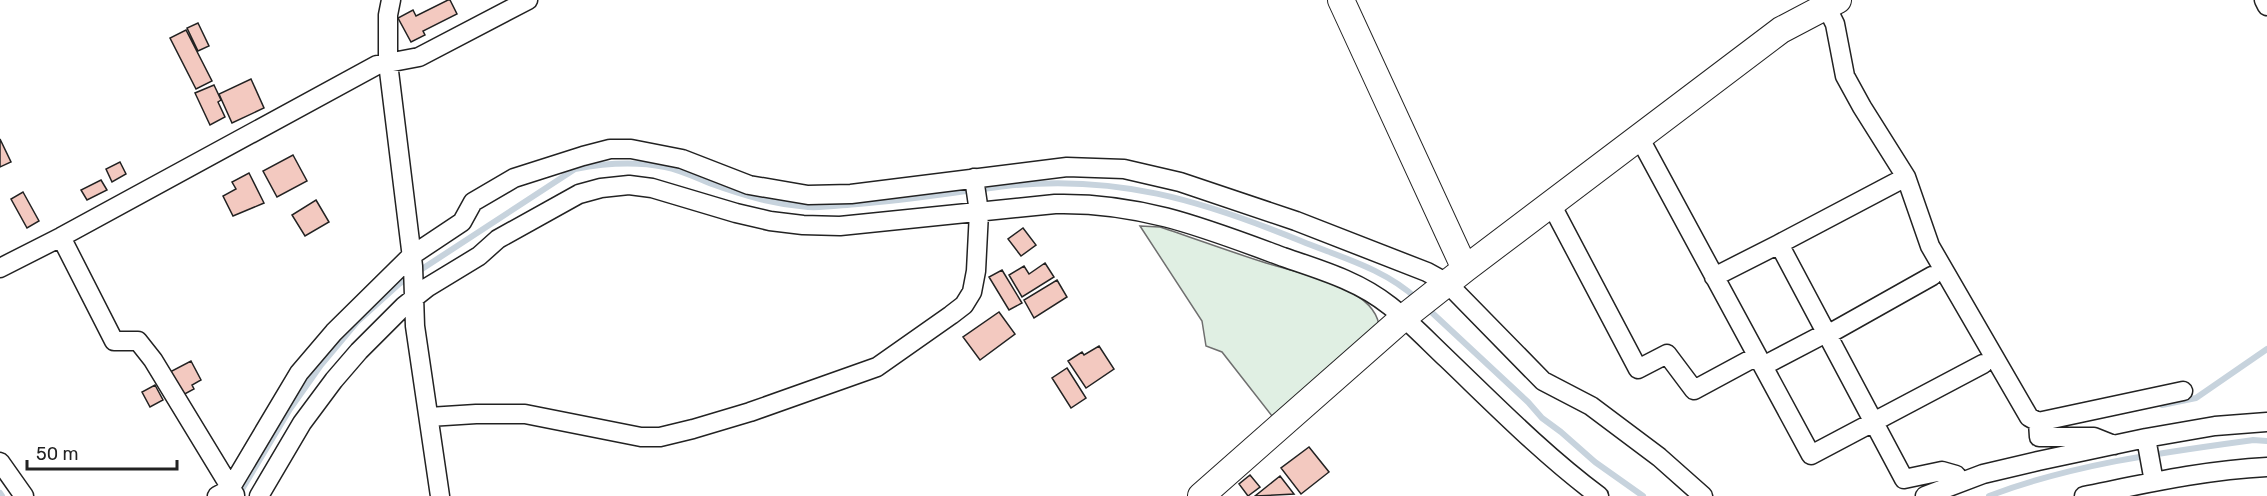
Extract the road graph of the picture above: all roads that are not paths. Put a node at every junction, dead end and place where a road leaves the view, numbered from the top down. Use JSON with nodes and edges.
{"nodes":[{"id":1,"x":392,"y":0,"type":"edge"},
{"id":2,"x":528,"y":0,"type":"edge"},
{"id":3,"x":1341,"y":0,"type":"edge"},
{"id":4,"x":2264,"y":0,"type":"edge"},
{"id":5,"x":1829,"y":2,"type":"edge"},
{"id":6,"x":2267,"y":6,"type":"edge"},
{"id":7,"x":388,"y":63,"type":"junction"},
{"id":8,"x":1639,"y":137,"type":"junction"},
{"id":9,"x":1902,"y":179,"type":"junction"},
{"id":10,"x":976,"y":193,"type":"junction"},
{"id":11,"x":1551,"y":204,"type":"junction"},
{"id":12,"x":61,"y":237,"type":"junction"},
{"id":13,"x":1779,"y":244,"type":"junction"},
{"id":14,"x":412,"y":261,"type":"junction"},
{"id":15,"x":0,"y":268,"type":"edge"},
{"id":16,"x":1932,"y":276,"type":"dead end"},
{"id":17,"x":1714,"y":277,"type":"junction"},
{"id":18,"x":1449,"y":281,"type":"junction"},
{"id":19,"x":414,"y":293,"type":"junction"},
{"id":20,"x":1408,"y":314,"type":"junction"},
{"id":21,"x":1827,"y":334,"type":"junction"},
{"id":22,"x":1760,"y":361,"type":"junction"},
{"id":23,"x":1983,"y":364,"type":"dead end"},
{"id":24,"x":2183,"y":391,"type":"dead end"},
{"id":25,"x":429,"y":417,"type":"junction"},
{"id":26,"x":2267,"y":422,"type":"edge"},
{"id":27,"x":1873,"y":423,"type":"junction"},
{"id":28,"x":2038,"y":426,"type":"junction"},
{"id":29,"x":2147,"y":442,"type":"junction"},
{"id":30,"x":2114,"y":445,"type":"junction"},
{"id":31,"x":0,"y":462,"type":"edge"},
{"id":32,"x":2267,"y":467,"type":"edge"},
{"id":33,"x":2153,"y":476,"type":"junction"},
{"id":34,"x":1961,"y":482,"type":"junction"},
{"id":35,"x":229,"y":493,"type":"edge"},
{"id":36,"x":24,"y":496,"type":"edge"},
{"id":37,"x":259,"y":496,"type":"edge"},
{"id":38,"x":440,"y":496,"type":"edge"},
{"id":39,"x":1201,"y":496,"type":"edge"},
{"id":40,"x":1599,"y":496,"type":"edge"},
{"id":41,"x":1703,"y":496,"type":"edge"},
{"id":42,"x":1925,"y":496,"type":"edge"},
{"id":43,"x":2084,"y":496,"type":"edge"}],
"edges":[{"from":1,"to":7,"type":"street"},
{"from":2,"to":7,"type":"street"},
{"from":3,"to":18,"type":"street"},
{"from":4,"to":6,"type":"street"},
{"from":5,"to":8,"type":"street"},
{"from":5,"to":9,"type":"street"},
{"from":7,"to":12,"type":"street"},
{"from":7,"to":14,"type":"street"},
{"from":8,"to":11,"type":"street"},
{"from":8,"to":17,"type":"street"},
{"from":9,"to":13,"type":"street"},
{"from":9,"to":28,"type":"street"},
{"from":10,"to":14,"type":"street"},
{"from":10,"to":18,"type":"street"},
{"from":10,"to":19,"type":"street"},
{"from":10,"to":20,"type":"street"},
{"from":10,"to":25,"type":"street"},
{"from":11,"to":18,"type":"street"},
{"from":11,"to":22,"type":"street"},
{"from":12,"to":15,"type":"street"},
{"from":12,"to":35,"type":"street"},
{"from":13,"to":17,"type":"street"},
{"from":13,"to":21,"type":"street"},
{"from":14,"to":19,"type":"street"},
{"from":14,"to":35,"type":"street"},
{"from":16,"to":21,"type":"street"},
{"from":17,"to":22,"type":"street"},
{"from":18,"to":20,"type":"street"},
{"from":18,"to":41,"type":"street"},
{"from":19,"to":25,"type":"street"},
{"from":19,"to":37,"type":"street"},
{"from":20,"to":39,"type":"street"},
{"from":20,"to":40,"type":"street"},
{"from":21,"to":22,"type":"street"},
{"from":21,"to":27,"type":"street"},
{"from":22,"to":27,"type":"street"},
{"from":23,"to":27,"type":"street"},
{"from":24,"to":28,"type":"street"},
{"from":25,"to":38,"type":"street"},
{"from":26,"to":29,"type":"street"},
{"from":27,"to":34,"type":"street"},
{"from":28,"to":30,"type":"street"},
{"from":29,"to":30,"type":"street"},
{"from":29,"to":33,"type":"street"},
{"from":30,"to":34,"type":"street"},
{"from":31,"to":36,"type":"street"},
{"from":32,"to":33,"type":"street"},
{"from":33,"to":43,"type":"street"},
{"from":34,"to":42,"type":"street"}]}
